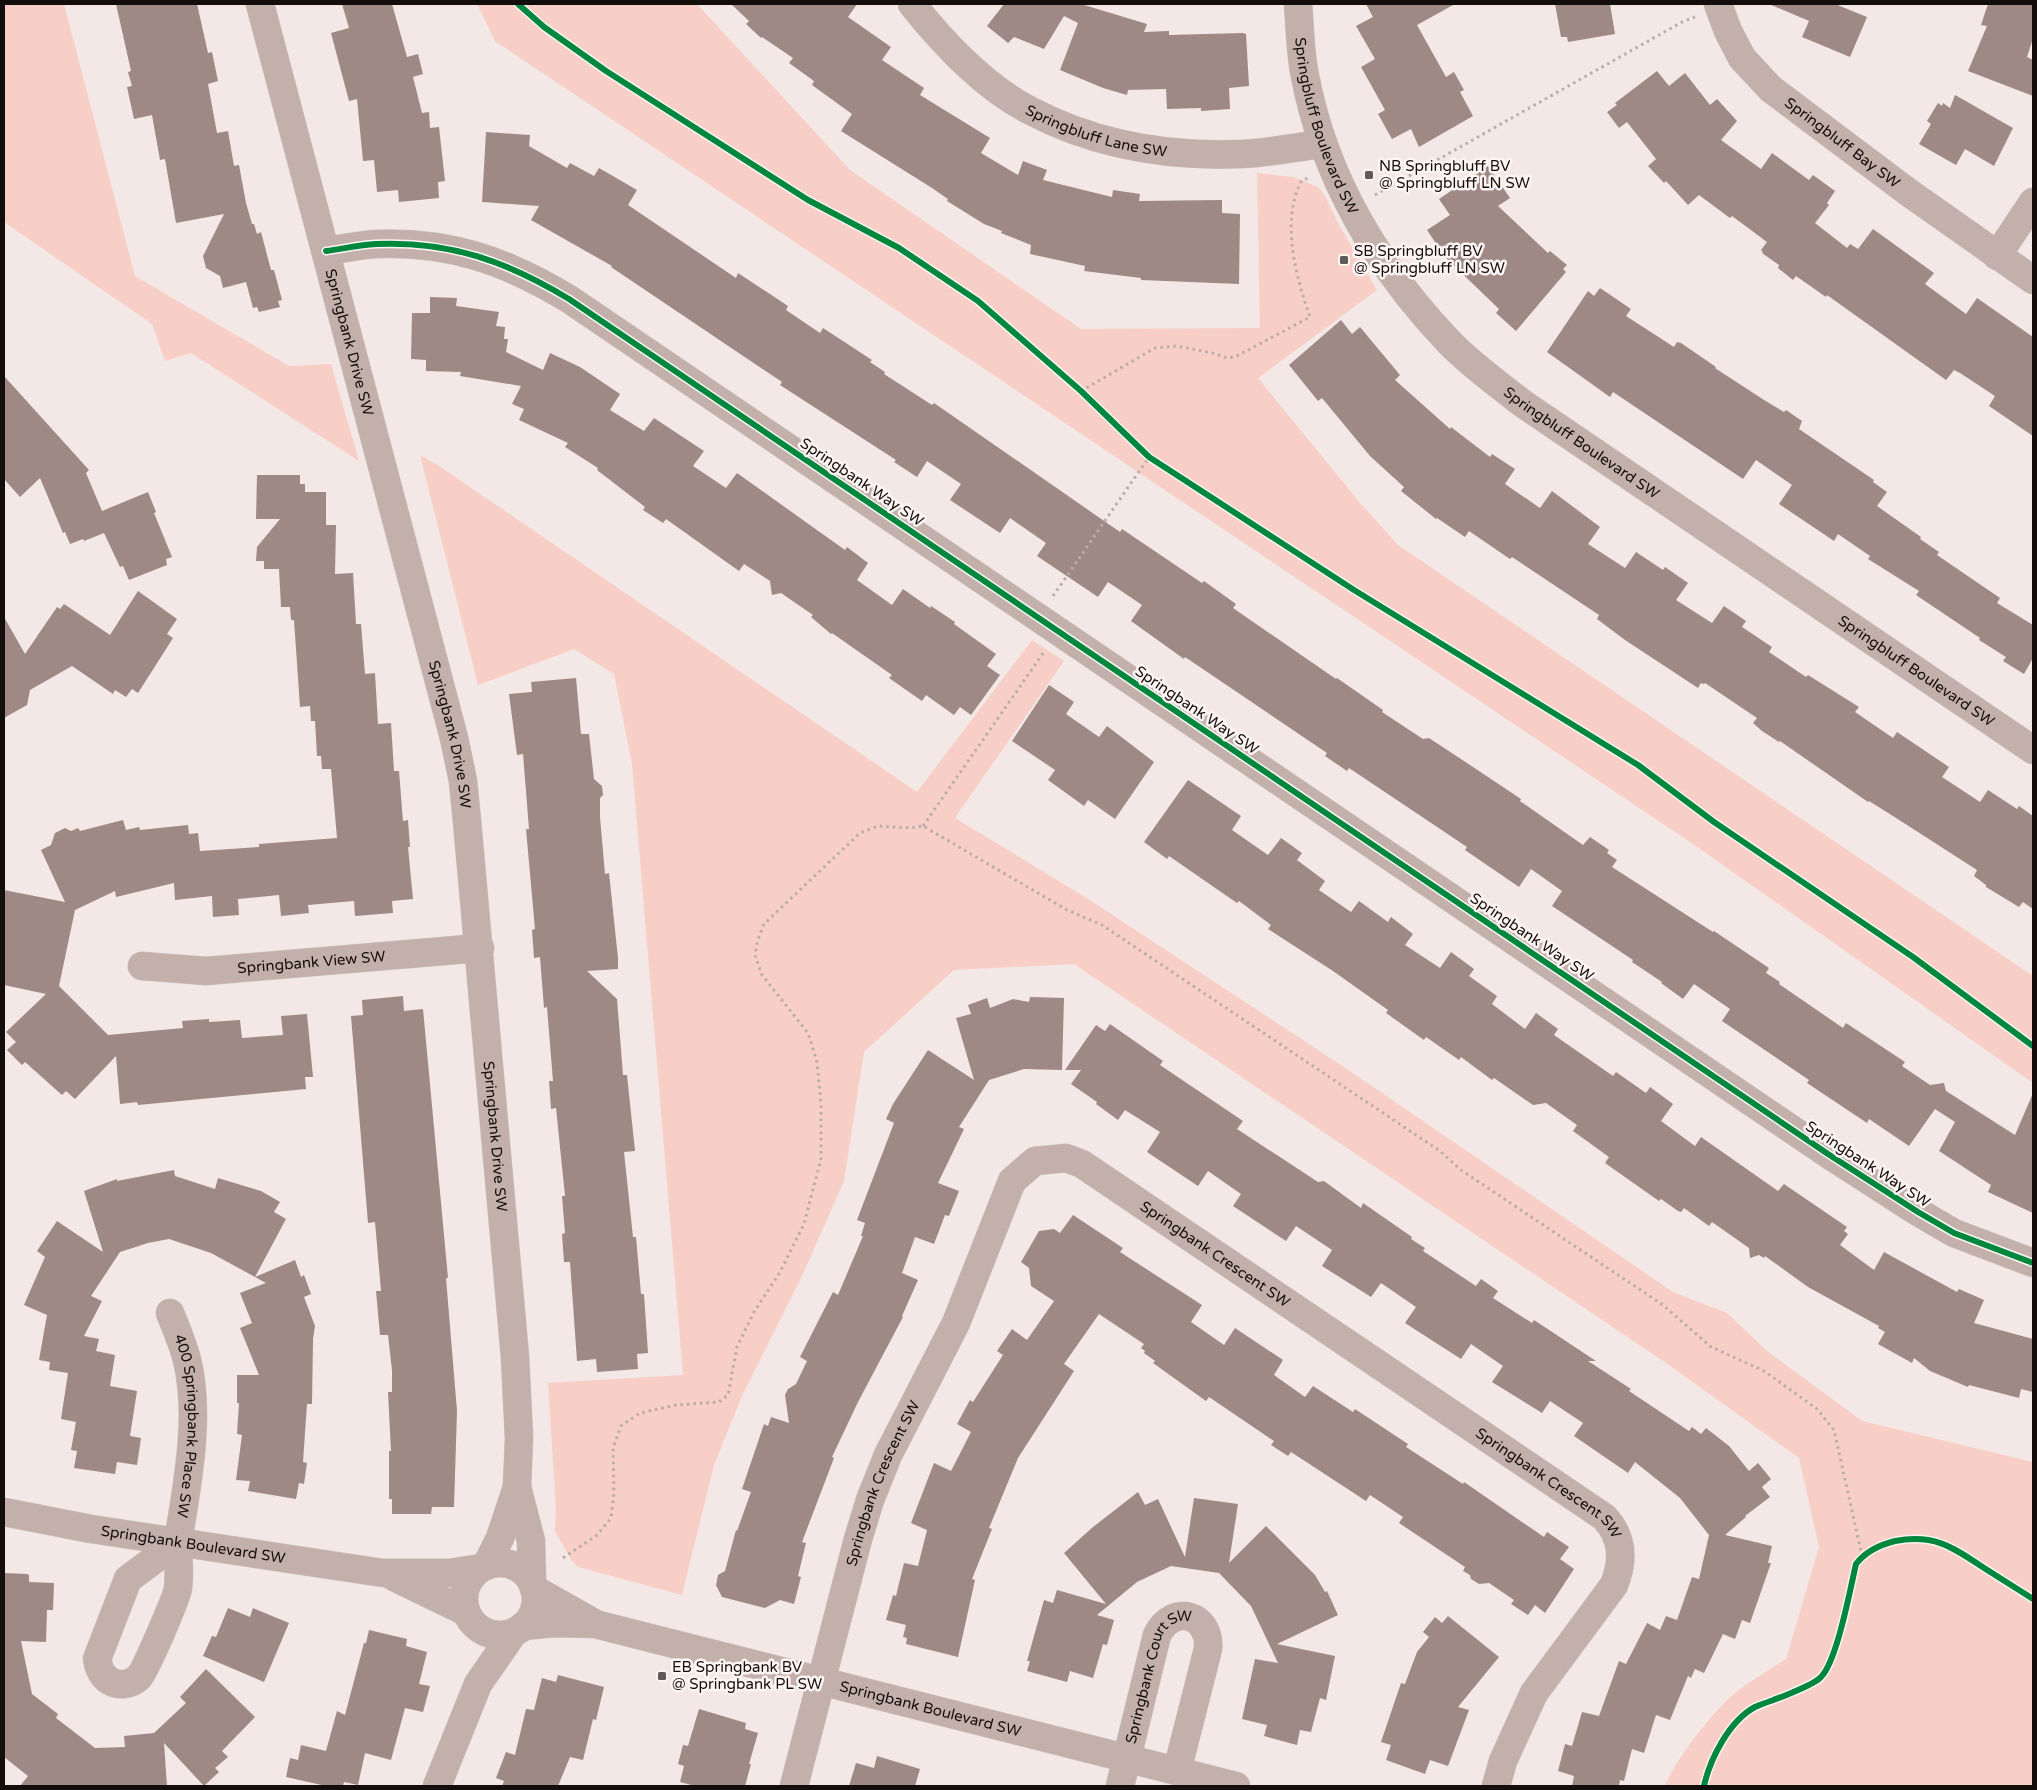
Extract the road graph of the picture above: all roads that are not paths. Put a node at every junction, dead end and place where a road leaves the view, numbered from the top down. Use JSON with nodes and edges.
{"nodes":[{"id":1,"x":260,"y":4,"type":"edge"},
{"id":2,"x":912,"y":4,"type":"edge"},
{"id":3,"x":1298,"y":4,"type":"edge"},
{"id":4,"x":1719,"y":6,"type":"edge"},
{"id":5,"x":1323,"y":144,"type":"junction"},
{"id":6,"x":2033,"y":202,"type":"edge"},
{"id":7,"x":326,"y":251,"type":"junction"},
{"id":8,"x":1997,"y":256,"type":"junction"},
{"id":9,"x":2033,"y":280,"type":"edge"},
{"id":10,"x":2033,"y":750,"type":"edge"},
{"id":11,"x":480,"y":948,"type":"junction"},
{"id":12,"x":142,"y":966,"type":"dead end"},
{"id":13,"x":2033,"y":1263,"type":"edge"},
{"id":14,"x":170,"y":1313,"type":"dead end"},
{"id":15,"x":517,"y":1487,"type":"junction"},
{"id":16,"x":4,"y":1512,"type":"edge"},
{"id":17,"x":178,"y":1542,"type":"junction"},
{"id":18,"x":484,"y":1567,"type":"junction"},
{"id":19,"x":383,"y":1573,"type":"junction"},
{"id":20,"x":533,"y":1586,"type":"junction"},
{"id":21,"x":467,"y":1614,"type":"junction"},
{"id":22,"x":595,"y":1624,"type":"junction"},
{"id":23,"x":519,"y":1629,"type":"junction"},
{"id":24,"x":822,"y":1682,"type":"junction"},
{"id":25,"x":478,"y":1684,"type":"junction"},
{"id":26,"x":1127,"y":1758,"type":"junction"},
{"id":27,"x":1177,"y":1771,"type":"junction"},
{"id":28,"x":437,"y":1786,"type":"edge"},
{"id":29,"x":794,"y":1786,"type":"edge"},
{"id":30,"x":1120,"y":1786,"type":"edge"},
{"id":31,"x":1236,"y":1786,"type":"edge"},
{"id":32,"x":1496,"y":1786,"type":"edge"}],
"edges":[{"from":1,"to":7,"type":"street","name":"Springbank Drive SW"},
{"from":2,"to":5,"type":"street","name":"Springbluff Lane SW"},
{"from":3,"to":5,"type":"street","name":"Springbluff Boulevard SW"},
{"from":4,"to":8,"type":"street","name":"Springbluff Bay SW"},
{"from":5,"to":10,"type":"street","name":"Springbluff Boulevard SW"},
{"from":6,"to":8,"type":"street"},
{"from":7,"to":11,"type":"street","name":"Springbank Drive SW"},
{"from":7,"to":13,"type":"street","name":"Springbank Way SW"},
{"from":8,"to":9,"type":"street","name":"Springbluff Bay SW"},
{"from":11,"to":12,"type":"street","name":"Springbank View SW"},
{"from":11,"to":15,"type":"street","name":"Springbank Drive SW"},
{"from":14,"to":17,"type":"street","name":"400 Springbank Place SW"},
{"from":15,"to":18,"type":"street","name":"Springbank Drive SW"},
{"from":15,"to":20,"type":"street","name":"Springbank Drive SW"},
{"from":16,"to":17,"type":"street","name":"Springbank Boulevard SW"},
{"from":17,"to":17,"type":"street","name":"400 Springbank Place SW"},
{"from":17,"to":19,"type":"street","name":"Springbank Boulevard SW"},
{"from":18,"to":19,"type":"street","name":"Springbank Boulevard SW"},
{"from":18,"to":20,"type":"street"},
{"from":18,"to":21,"type":"street"},
{"from":19,"to":21,"type":"street","name":"Springbank Boulevard SW"},
{"from":20,"to":22,"type":"street","name":"Springbank Boulevard SW"},
{"from":20,"to":23,"type":"street"},
{"from":21,"to":23,"type":"street"},
{"from":21,"to":25,"type":"street"},
{"from":22,"to":23,"type":"street","name":"Springbank Boulevard SW"},
{"from":22,"to":24,"type":"street","name":"Springbank Boulevard SW"},
{"from":23,"to":25,"type":"street"},
{"from":24,"to":26,"type":"street","name":"Springbank Boulevard SW"},
{"from":24,"to":29,"type":"street","name":"Springbank Crescent SW"},
{"from":24,"to":32,"type":"street","name":"Springbank Crescent SW"},
{"from":25,"to":28,"type":"street"},
{"from":26,"to":27,"type":"street","name":"Springbank Boulevard SW"},
{"from":26,"to":27,"type":"street","name":"Springbank Court SW"},
{"from":26,"to":30,"type":"street","name":"Springbank Court SW"},
{"from":27,"to":31,"type":"street","name":"Springbank Boulevard SW"}]}
